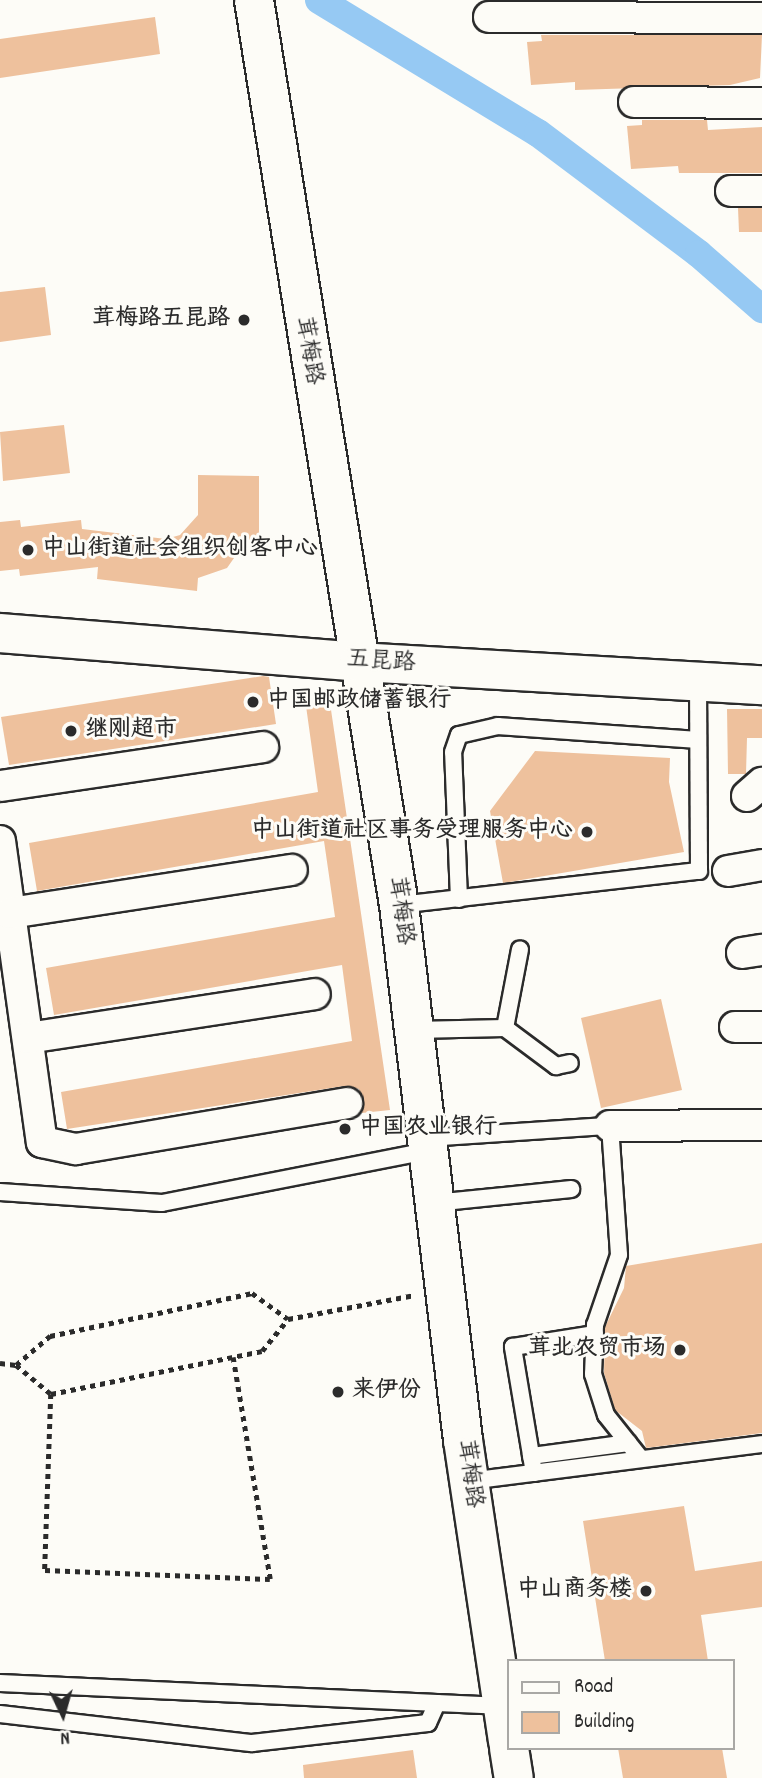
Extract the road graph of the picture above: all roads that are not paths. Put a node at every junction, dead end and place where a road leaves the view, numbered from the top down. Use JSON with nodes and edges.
{"nodes":[{"id":1,"x":255,"y":12,"type":"edge"},
{"id":2,"x":489,"y":17,"type":"dead end"},
{"id":3,"x":762,"y":18,"type":"edge"},
{"id":4,"x":634,"y":102,"type":"dead end"},
{"id":5,"x":762,"y":103,"type":"edge"},
{"id":6,"x":731,"y":191,"type":"dead end"},
{"id":7,"x":762,"y":191,"type":"edge"},
{"id":8,"x":0,"y":633,"type":"edge"},
{"id":9,"x":359,"y":662,"type":"junction"},
{"id":10,"x":698,"y":684,"type":"junction"},
{"id":11,"x":762,"y":685,"type":"edge"},
{"id":12,"x":698,"y":740,"type":"junction"},
{"id":13,"x":263,"y":747,"type":"dead end"},
{"id":14,"x":0,"y":786,"type":"edge"},
{"id":15,"x":0,"y":841,"type":"edge"},
{"id":16,"x":762,"y":865,"type":"edge"},
{"id":17,"x":292,"y":870,"type":"dead end"},
{"id":18,"x":728,"y":871,"type":"dead end"},
{"id":19,"x":459,"y":899,"type":"junction"},
{"id":20,"x":399,"y":905,"type":"junction"},
{"id":21,"x":10,"y":913,"type":"junction"},
{"id":22,"x":520,"y":949,"type":"dead end"},
{"id":23,"x":315,"y":994,"type":"dead end"},
{"id":24,"x":505,"y":1028,"type":"junction"},
{"id":25,"x":414,"y":1030,"type":"junction"},
{"id":26,"x":27,"y":1038,"type":"junction"},
{"id":27,"x":570,"y":1063,"type":"dead end"},
{"id":28,"x":347,"y":1103,"type":"dead end"},
{"id":29,"x":762,"y":1125,"type":"edge"},
{"id":30,"x":610,"y":1126,"type":"junction"},
{"id":31,"x":428,"y":1144,"type":"junction"},
{"id":32,"x":570,"y":1188,"type":"dead end"},
{"id":33,"x":0,"y":1192,"type":"edge"},
{"id":34,"x":435,"y":1203,"type":"junction"},
{"id":35,"x":595,"y":1334,"type":"junction"},
{"id":36,"x":628,"y":1443,"type":"junction"},
{"id":37,"x":762,"y":1444,"type":"edge"},
{"id":38,"x":531,"y":1456,"type":"junction"},
{"id":39,"x":641,"y":1459,"type":"junction"},
{"id":40,"x":534,"y":1473,"type":"junction"},
{"id":41,"x":469,"y":1481,"type":"junction"},
{"id":42,"x":0,"y":1683,"type":"edge"},
{"id":43,"x":437,"y":1703,"type":"junction"},
{"id":44,"x":0,"y":1714,"type":"edge"},
{"id":45,"x":505,"y":1724,"type":"edge"},
{"id":46,"x":509,"y":1750,"type":"edge"},
{"id":47,"x":514,"y":1778,"type":"edge"}],
"edges":[{"from":1,"to":9,"type":"street","name":"茸梅路"},
{"from":2,"to":3,"type":"street"},
{"from":4,"to":5,"type":"street"},
{"from":6,"to":7,"type":"street"},
{"from":8,"to":9,"type":"street","name":"五昆路"},
{"from":9,"to":10,"type":"street","name":"五昆路"},
{"from":9,"to":20,"type":"street","name":"茸梅路"},
{"from":10,"to":11,"type":"street","name":"五昆路"},
{"from":10,"to":12,"type":"lane"},
{"from":12,"to":19,"type":"lane"},
{"from":12,"to":19,"type":"lane"},
{"from":13,"to":14,"type":"street"},
{"from":15,"to":21,"type":"street"},
{"from":16,"to":18,"type":"street"},
{"from":17,"to":21,"type":"street"},
{"from":19,"to":20,"type":"lane"},
{"from":20,"to":25,"type":"street","name":"茸梅路"},
{"from":21,"to":26,"type":"street"},
{"from":22,"to":24,"type":"lane"},
{"from":23,"to":26,"type":"street"},
{"from":24,"to":25,"type":"lane"},
{"from":24,"to":27,"type":"lane"},
{"from":25,"to":31,"type":"street","name":"茸梅路"},
{"from":26,"to":28,"type":"street"},
{"from":29,"to":30,"type":"street"},
{"from":30,"to":31,"type":"lane"},
{"from":30,"to":35,"type":"lane"},
{"from":31,"to":33,"type":"lane"},
{"from":31,"to":34,"type":"street","name":"茸梅路"},
{"from":32,"to":34,"type":"lane"},
{"from":34,"to":41,"type":"street","name":"茸梅路"},
{"from":35,"to":36,"type":"lane"},
{"from":35,"to":38,"type":"lane"},
{"from":36,"to":38,"type":"lane"},
{"from":36,"to":39,"type":"lane"},
{"from":37,"to":39,"type":"lane"},
{"from":38,"to":40,"type":"lane"},
{"from":39,"to":40,"type":"lane"},
{"from":40,"to":41,"type":"lane"},
{"from":41,"to":45,"type":"street","name":"茸梅路"},
{"from":42,"to":43,"type":"lane"},
{"from":43,"to":44,"type":"lane"},
{"from":43,"to":45,"type":"lane"},
{"from":46,"to":47,"type":"street"}]}
